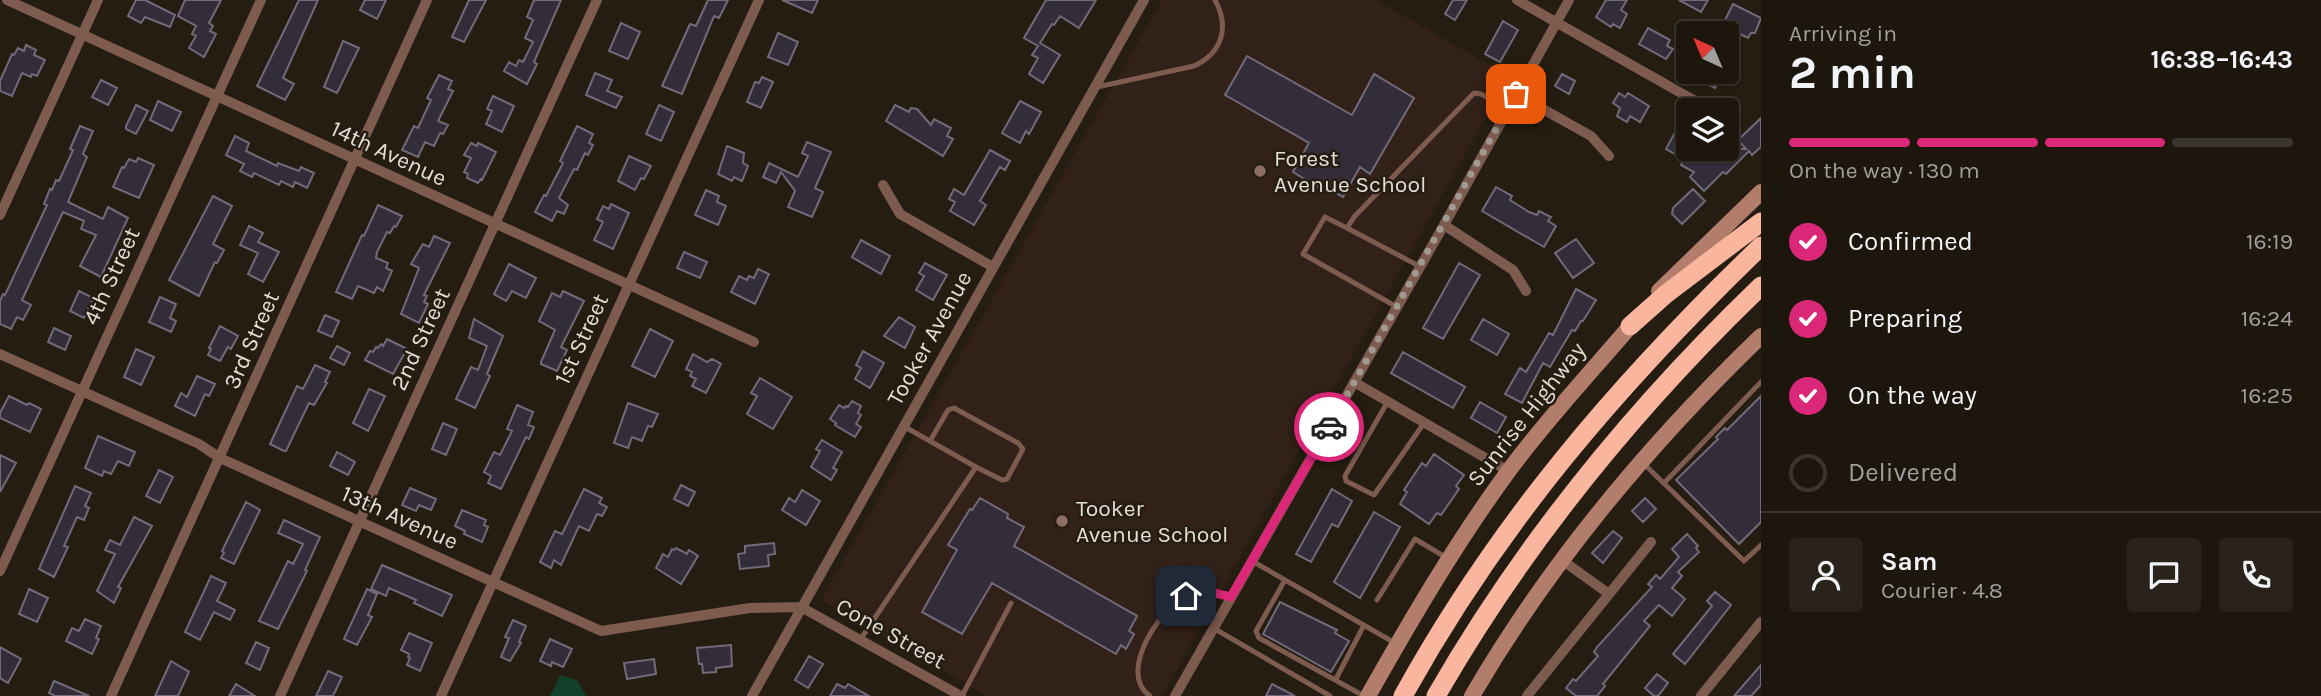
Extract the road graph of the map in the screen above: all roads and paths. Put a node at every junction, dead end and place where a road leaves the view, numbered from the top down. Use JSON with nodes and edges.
{"nodes":[{"id":1,"x":7,"y":0,"type":"edge"},
{"id":2,"x":98,"y":0,"type":"edge"},
{"id":3,"x":261,"y":0,"type":"edge"},
{"id":4,"x":427,"y":0,"type":"edge"},
{"id":5,"x":597,"y":0,"type":"edge"},
{"id":6,"x":759,"y":0,"type":"edge"},
{"id":7,"x":1144,"y":0,"type":"edge"},
{"id":8,"x":1215,"y":0,"type":"edge"},
{"id":9,"x":1517,"y":0,"type":"edge"},
{"id":10,"x":1569,"y":0,"type":"edge"},
{"id":11,"x":1556,"y":23,"type":"junction"},
{"id":12,"x":82,"y":34,"type":"junction"},
{"id":13,"x":1094,"y":88,"type":"junction"},
{"id":14,"x":1516,"y":94,"type":"junction"},
{"id":15,"x":217,"y":95,"type":"junction"},
{"id":16,"x":1690,"y":98,"type":"edge"},
{"id":17,"x":1508,"y":109,"type":"junction"},
{"id":18,"x":1609,"y":156,"type":"dead end"},
{"id":19,"x":355,"y":160,"type":"junction"},
{"id":20,"x":883,"y":185,"type":"dead end"},
{"id":21,"x":1761,"y":192,"type":"edge"},
{"id":22,"x":0,"y":215,"type":"edge"},
{"id":23,"x":1761,"y":222,"type":"edge"},
{"id":24,"x":495,"y":225,"type":"junction"},
{"id":25,"x":1444,"y":225,"type":"junction"},
{"id":26,"x":1348,"y":228,"type":"junction"},
{"id":27,"x":1761,"y":246,"type":"edge"},
{"id":28,"x":993,"y":267,"type":"junction"},
{"id":29,"x":1420,"y":267,"type":"junction"},
{"id":30,"x":629,"y":286,"type":"junction"},
{"id":31,"x":1761,"y":286,"type":"edge"},
{"id":32,"x":1526,"y":291,"type":"dead end"},
{"id":33,"x":1397,"y":307,"type":"junction"},
{"id":34,"x":1630,"y":326,"type":"junction"},
{"id":35,"x":1761,"y":336,"type":"edge"},
{"id":36,"x":754,"y":342,"type":"dead end"},
{"id":37,"x":0,"y":354,"type":"edge"},
{"id":38,"x":1354,"y":382,"type":"junction"},
{"id":39,"x":1761,"y":382,"type":"edge"},
{"id":40,"x":82,"y":390,"type":"junction"},
{"id":41,"x":1388,"y":401,"type":"junction"},
{"id":42,"x":1425,"y":422,"type":"junction"},
{"id":43,"x":903,"y":427,"type":"junction"},
{"id":44,"x":930,"y":441,"type":"junction"},
{"id":45,"x":220,"y":458,"type":"junction"},
{"id":46,"x":1640,"y":461,"type":"junction"},
{"id":47,"x":976,"y":467,"type":"junction"},
{"id":48,"x":1508,"y":471,"type":"junction"},
{"id":49,"x":1664,"y":483,"type":"junction"},
{"id":50,"x":359,"y":522,"type":"junction"},
{"id":51,"x":1651,"y":542,"type":"dead end"},
{"id":52,"x":1761,"y":545,"type":"edge"},
{"id":53,"x":1448,"y":559,"type":"junction"},
{"id":54,"x":1562,"y":560,"type":"junction"},
{"id":55,"x":1252,"y":561,"type":"junction"},
{"id":56,"x":0,"y":571,"type":"edge"},
{"id":57,"x":1285,"y":580,"type":"junction"},
{"id":58,"x":492,"y":582,"type":"junction"},
{"id":59,"x":1609,"y":594,"type":"junction"},
{"id":60,"x":1231,"y":597,"type":"junction"},
{"id":61,"x":1377,"y":600,"type":"dead end"},
{"id":62,"x":1010,"y":603,"type":"dead end"},
{"id":63,"x":801,"y":607,"type":"junction"},
{"id":64,"x":1761,"y":622,"type":"edge"},
{"id":65,"x":1364,"y":625,"type":"junction"},
{"id":66,"x":1214,"y":628,"type":"junction"},
{"id":67,"x":860,"y":640,"type":"junction"},
{"id":68,"x":1397,"y":644,"type":"junction"},
{"id":69,"x":1336,"y":679,"type":"junction"},
{"id":70,"x":111,"y":696,"type":"edge"},
{"id":71,"x":280,"y":696,"type":"edge"},
{"id":72,"x":441,"y":696,"type":"edge"},
{"id":73,"x":752,"y":696,"type":"edge"},
{"id":74,"x":961,"y":696,"type":"edge"},
{"id":75,"x":1150,"y":696,"type":"edge"},
{"id":76,"x":1175,"y":696,"type":"edge"},
{"id":77,"x":1330,"y":696,"type":"edge"},
{"id":78,"x":1367,"y":696,"type":"edge"},
{"id":79,"x":1404,"y":696,"type":"edge"},
{"id":80,"x":1436,"y":696,"type":"edge"},
{"id":81,"x":1472,"y":696,"type":"edge"},
{"id":82,"x":1527,"y":696,"type":"edge"},
{"id":83,"x":1701,"y":696,"type":"edge"}],
"edges":[{"from":1,"to":12,"type":"street","name":"14th Avenue"},
{"from":2,"to":12,"type":"street"},
{"from":3,"to":15,"type":"street","name":"4th Street"},
{"from":4,"to":19,"type":"street","name":"3rd Street"},
{"from":5,"to":24,"type":"street","name":"2nd Street"},
{"from":6,"to":30,"type":"street","name":"1st Street"},
{"from":7,"to":13,"type":"street","name":"Tooker Avenue"},
{"from":8,"to":13,"type":"lane"},
{"from":9,"to":11,"type":"street"},
{"from":10,"to":11,"type":"street"},
{"from":11,"to":14,"type":"street"},
{"from":11,"to":16,"type":"street"},
{"from":12,"to":15,"type":"street","name":"14th Avenue"},
{"from":12,"to":22,"type":"street"},
{"from":13,"to":28,"type":"street","name":"Tooker Avenue"},
{"from":14,"to":17,"type":"street"},
{"from":14,"to":18,"type":"street"},
{"from":15,"to":19,"type":"street","name":"14th Avenue"},
{"from":15,"to":40,"type":"street","name":"4th Street"},
{"from":17,"to":25,"type":"street"},
{"from":17,"to":26,"type":"lane"},
{"from":19,"to":24,"type":"street","name":"14th Avenue"},
{"from":19,"to":45,"type":"street","name":"3rd Street"},
{"from":20,"to":28,"type":"street"},
{"from":21,"to":34,"type":"main road","name":"Sunrise Highway"},
{"from":23,"to":34,"type":"highway"},
{"from":24,"to":30,"type":"street","name":"14th Avenue"},
{"from":24,"to":50,"type":"street","name":"2nd Street"},
{"from":25,"to":29,"type":"street"},
{"from":25,"to":32,"type":"street"},
{"from":26,"to":29,"type":"lane"},
{"from":26,"to":33,"type":"lane"},
{"from":27,"to":79,"type":"highway"},
{"from":28,"to":43,"type":"street","name":"Tooker Avenue"},
{"from":29,"to":33,"type":"street"},
{"from":30,"to":36,"type":"street","name":"14th Avenue"},
{"from":30,"to":58,"type":"street","name":"1st Street"},
{"from":31,"to":80,"type":"highway"},
{"from":33,"to":38,"type":"street"},
{"from":34,"to":48,"type":"main road","name":"Sunrise Highway"},
{"from":35,"to":46,"type":"main road"},
{"from":37,"to":40,"type":"street","name":"13th Avenue"},
{"from":38,"to":41,"type":"street"},
{"from":38,"to":55,"type":"street"},
{"from":39,"to":49,"type":"lane"},
{"from":40,"to":45,"type":"street","name":"13th Avenue"},
{"from":40,"to":56,"type":"street","name":"4th Street"},
{"from":41,"to":42,"type":"street"},
{"from":41,"to":42,"type":"lane"},
{"from":42,"to":48,"type":"street"},
{"from":43,"to":44,"type":"lane"},
{"from":43,"to":63,"type":"street","name":"Tooker Avenue"},
{"from":44,"to":47,"type":"lane"},
{"from":44,"to":47,"type":"lane"},
{"from":45,"to":50,"type":"street","name":"13th Avenue"},
{"from":45,"to":70,"type":"street","name":"3rd Street"},
{"from":46,"to":49,"type":"lane"},
{"from":46,"to":54,"type":"main road"},
{"from":47,"to":67,"type":"lane"},
{"from":48,"to":53,"type":"main road","name":"Sunrise Highway"},
{"from":49,"to":52,"type":"lane"},
{"from":50,"to":58,"type":"street","name":"13th Avenue"},
{"from":50,"to":71,"type":"street","name":"2nd Street"},
{"from":51,"to":59,"type":"street"},
{"from":53,"to":61,"type":"lane"},
{"from":53,"to":68,"type":"main road","name":"Sunrise Highway"},
{"from":54,"to":59,"type":"street"},
{"from":54,"to":81,"type":"main road"},
{"from":55,"to":57,"type":"lane"},
{"from":55,"to":60,"type":"street"},
{"from":57,"to":65,"type":"lane"},
{"from":57,"to":69,"type":"lane"},
{"from":58,"to":63,"type":"street","name":"13th Avenue"},
{"from":58,"to":72,"type":"street","name":"1st Street"},
{"from":59,"to":82,"type":"street"},
{"from":60,"to":66,"type":"street"},
{"from":60,"to":75,"type":"lane"},
{"from":62,"to":74,"type":"lane"},
{"from":63,"to":67,"type":"street","name":"Cone Street"},
{"from":63,"to":73,"type":"street","name":"Tooker Avenue"},
{"from":64,"to":83,"type":"street"},
{"from":65,"to":68,"type":"lane"},
{"from":65,"to":69,"type":"lane"},
{"from":66,"to":76,"type":"street"},
{"from":66,"to":77,"type":"lane"},
{"from":67,"to":74,"type":"street","name":"Cone Street"},
{"from":68,"to":78,"type":"main road","name":"Sunrise Highway"},
{"from":69,"to":78,"type":"lane"}]}
